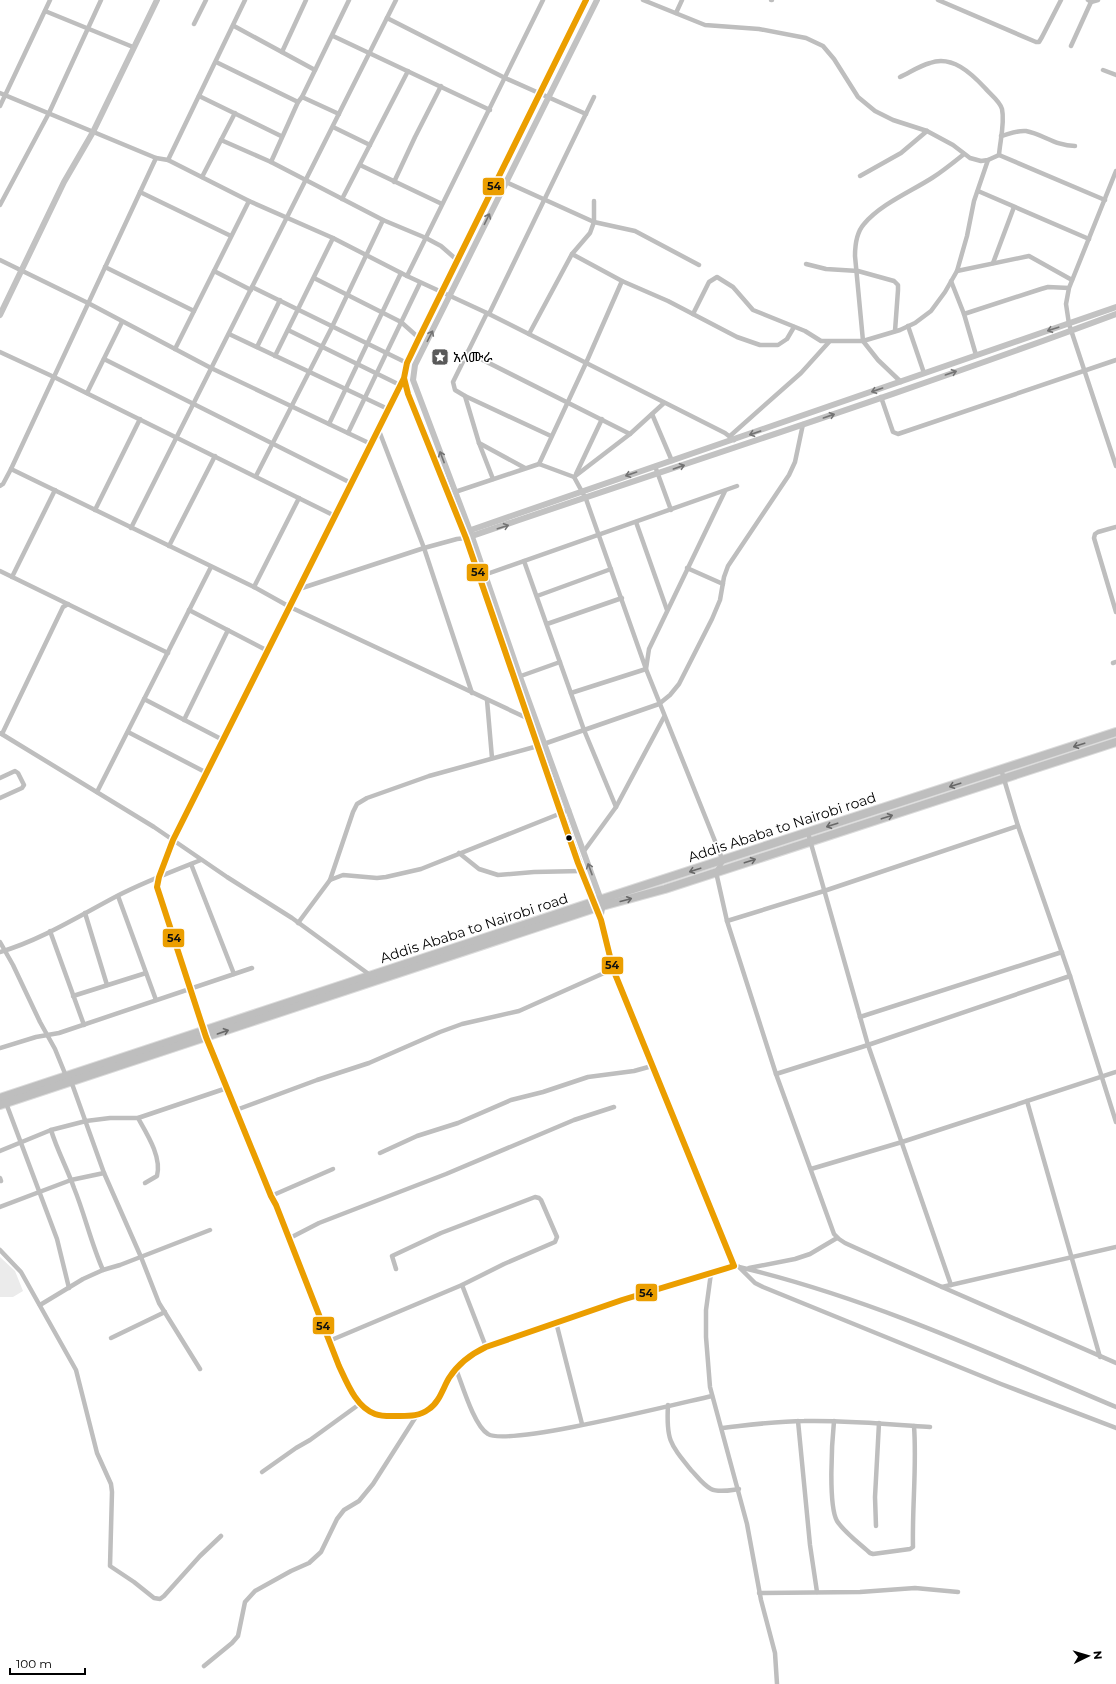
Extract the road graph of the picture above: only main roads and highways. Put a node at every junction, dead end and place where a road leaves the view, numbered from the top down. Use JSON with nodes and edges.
{"nodes":[{"id":1,"x":157,"y":0,"type":"edge"},
{"id":2,"x":586,"y":0,"type":"edge"},
{"id":3,"x":597,"y":0,"type":"edge"},
{"id":4,"x":1116,"y":306,"type":"edge"},
{"id":5,"x":1116,"y":314,"type":"edge"},
{"id":6,"x":0,"y":315,"type":"edge"},
{"id":7,"x":468,"y":534,"type":"junction"},
{"id":8,"x":517,"y":678,"type":"junction"},
{"id":9,"x":1116,"y":732,"type":"edge"},
{"id":10,"x":1116,"y":742,"type":"edge"},
{"id":11,"x":541,"y":745,"type":"junction"},
{"id":12,"x":598,"y":904,"type":"junction"},
{"id":13,"x":205,"y":1034,"type":"junction"},
{"id":14,"x":2,"y":1102,"type":"edge"}],
"edges":[{"from":1,"to":6,"type":"main road"},
{"from":2,"to":7,"type":"main road"},
{"from":7,"to":3,"type":"main road","one_way":true},
{"from":4,"to":7,"type":"main road","one_way":true},
{"from":7,"to":5,"type":"main road","one_way":true},
{"from":7,"to":8,"type":"main road"},
{"from":7,"to":8,"type":"main road"},
{"from":8,"to":11,"type":"main road"},
{"from":8,"to":11,"type":"main road"},
{"from":9,"to":12,"type":"highway","name":"Addis Ababa to Nairobi road","one_way":true},
{"from":12,"to":10,"type":"highway","name":"Addis Ababa to Nairobi road","one_way":true},
{"from":12,"to":11,"type":"main road","one_way":true},
{"from":11,"to":12,"type":"main road"},
{"from":13,"to":12,"type":"highway","name":"Addis Ababa to Nairobi road","one_way":true},
{"from":12,"to":13,"type":"highway","name":"Addis Ababa to Nairobi road"},
{"from":13,"to":14,"type":"highway","name":"Addis Ababa to Nairobi road"}]}
